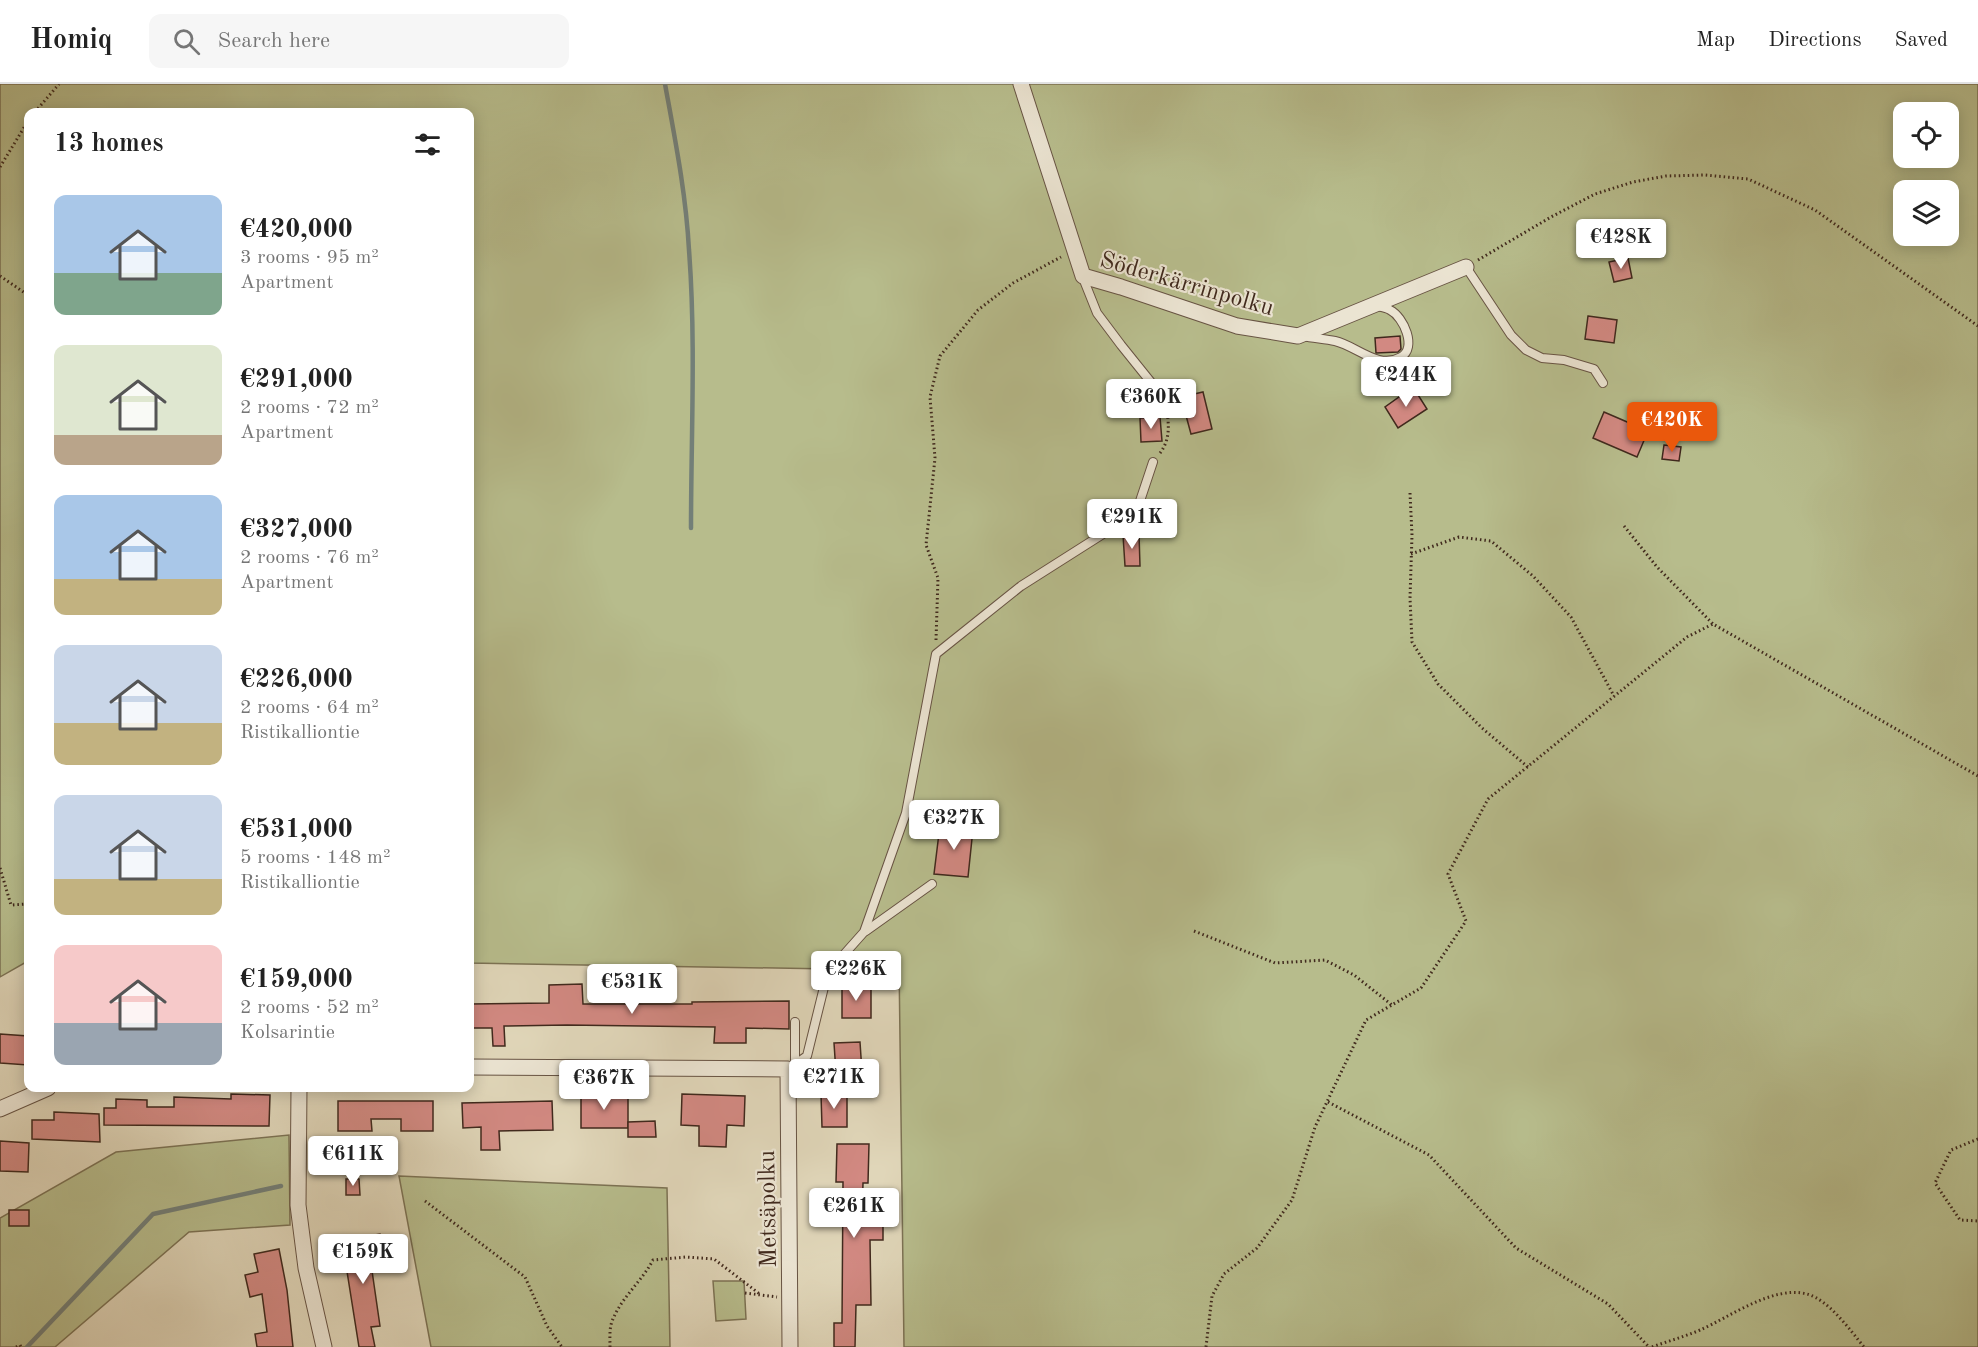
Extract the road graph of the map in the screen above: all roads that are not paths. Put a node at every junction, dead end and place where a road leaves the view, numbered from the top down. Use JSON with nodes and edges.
{"nodes":[{"id":1,"x":1021,"y":84,"type":"edge"},
{"id":2,"x":1466,"y":267,"type":"joint"},
{"id":3,"x":1083,"y":276,"type":"junction"},
{"id":4,"x":1374,"y":305,"type":"junction"},
{"id":5,"x":1298,"y":336,"type":"junction"},
{"id":6,"x":1603,"y":383,"type":"dead end"},
{"id":7,"x":1166,"y":401,"type":"road end"},
{"id":8,"x":1153,"y":462,"type":"road end"},
{"id":9,"x":932,"y":884,"type":"dead end"},
{"id":10,"x":864,"y":932,"type":"junction"},
{"id":11,"x":795,"y":1022,"type":"dead end"},
{"id":12,"x":791,"y":1066,"type":"junction"},
{"id":13,"x":474,"y":1067,"type":"edge"},
{"id":14,"x":39,"y":1092,"type":"edge"},
{"id":15,"x":298,"y":1092,"type":"edge"},
{"id":16,"x":0,"y":1109,"type":"edge"},
{"id":17,"x":324,"y":1347,"type":"edge"},
{"id":18,"x":790,"y":1347,"type":"edge"}],
"edges":[{"from":1,"to":3,"type":"street","name":"Söderkärrinpolku"},
{"from":2,"to":4,"type":"street","name":"Söderkärrinpolku"},
{"from":2,"to":6,"type":"lane"},
{"from":3,"to":5,"type":"street","name":"Söderkärrinpolku"},
{"from":3,"to":7,"type":"lane"},
{"from":4,"to":5,"type":"street","name":"Söderkärrinpolku"},
{"from":4,"to":5,"type":"lane"},
{"from":8,"to":10,"type":"lane"},
{"from":9,"to":10,"type":"lane"},
{"from":10,"to":12,"type":"lane"},
{"from":11,"to":12,"type":"lane"},
{"from":12,"to":13,"type":"street"},
{"from":12,"to":18,"type":"street","name":"Metsäpolku"},
{"from":14,"to":16,"type":"street"},
{"from":15,"to":17,"type":"street"}]}
